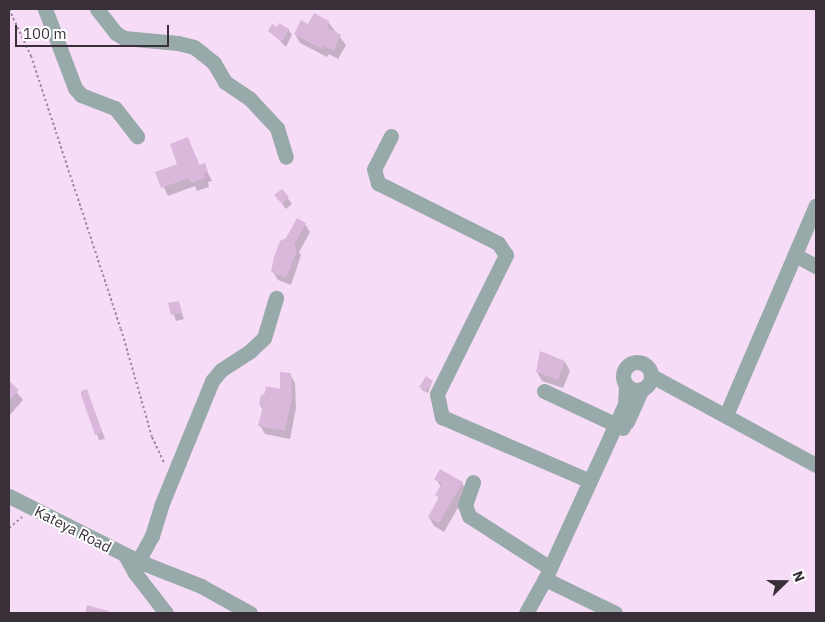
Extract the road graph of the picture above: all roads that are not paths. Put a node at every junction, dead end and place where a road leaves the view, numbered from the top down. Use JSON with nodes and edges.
{"nodes":[{"id":1,"x":46,"y":9,"type":"edge"},
{"id":2,"x":97,"y":9,"type":"edge"},
{"id":3,"x":137,"y":136,"type":"dead end"},
{"id":4,"x":391,"y":136,"type":"dead end"},
{"id":5,"x":286,"y":157,"type":"dead end"},
{"id":6,"x":816,"y":205,"type":"edge"},
{"id":7,"x":795,"y":255,"type":"junction"},
{"id":8,"x":816,"y":266,"type":"edge"},
{"id":9,"x":276,"y":298,"type":"dead end"},
{"id":10,"x":652,"y":376,"type":"junction"},
{"id":11,"x":626,"y":385,"type":"junction"},
{"id":12,"x":642,"y":390,"type":"junction"},
{"id":13,"x":544,"y":392,"type":"dead end"},
{"id":14,"x":726,"y":415,"type":"junction"},
{"id":15,"x":620,"y":427,"type":"junction"},
{"id":16,"x":816,"y":465,"type":"edge"},
{"id":17,"x":590,"y":481,"type":"junction"},
{"id":18,"x":473,"y":482,"type":"dead end"},
{"id":19,"x":9,"y":496,"type":"edge"},
{"id":20,"x":132,"y":558,"type":"junction"},
{"id":21,"x":550,"y":577,"type":"junction"},
{"id":22,"x":166,"y":613,"type":"edge"},
{"id":23,"x":250,"y":613,"type":"edge"},
{"id":24,"x":526,"y":613,"type":"edge"},
{"id":25,"x":538,"y":613,"type":"edge"},
{"id":26,"x":615,"y":613,"type":"edge"}],
"edges":[{"from":1,"to":3,"type":"street"},
{"from":2,"to":5,"type":"street"},
{"from":4,"to":17,"type":"street"},
{"from":6,"to":7,"type":"street"},
{"from":7,"to":8,"type":"street"},
{"from":7,"to":14,"type":"street"},
{"from":9,"to":20,"type":"street"},
{"from":10,"to":11,"type":"street"},
{"from":10,"to":12,"type":"street"},
{"from":10,"to":14,"type":"street"},
{"from":11,"to":12,"type":"street"},
{"from":11,"to":15,"type":"street"},
{"from":12,"to":15,"type":"street"},
{"from":13,"to":15,"type":"street"},
{"from":14,"to":16,"type":"street"},
{"from":15,"to":17,"type":"street"},
{"from":15,"to":21,"type":"street"},
{"from":17,"to":21,"type":"street"},
{"from":18,"to":21,"type":"street"},
{"from":19,"to":20,"type":"street","name":"Kateya Road"},
{"from":20,"to":22,"type":"street"},
{"from":20,"to":23,"type":"street","name":"Kateya Road"},
{"from":21,"to":24,"type":"street"},
{"from":21,"to":25,"type":"street"},
{"from":21,"to":26,"type":"street"}]}
